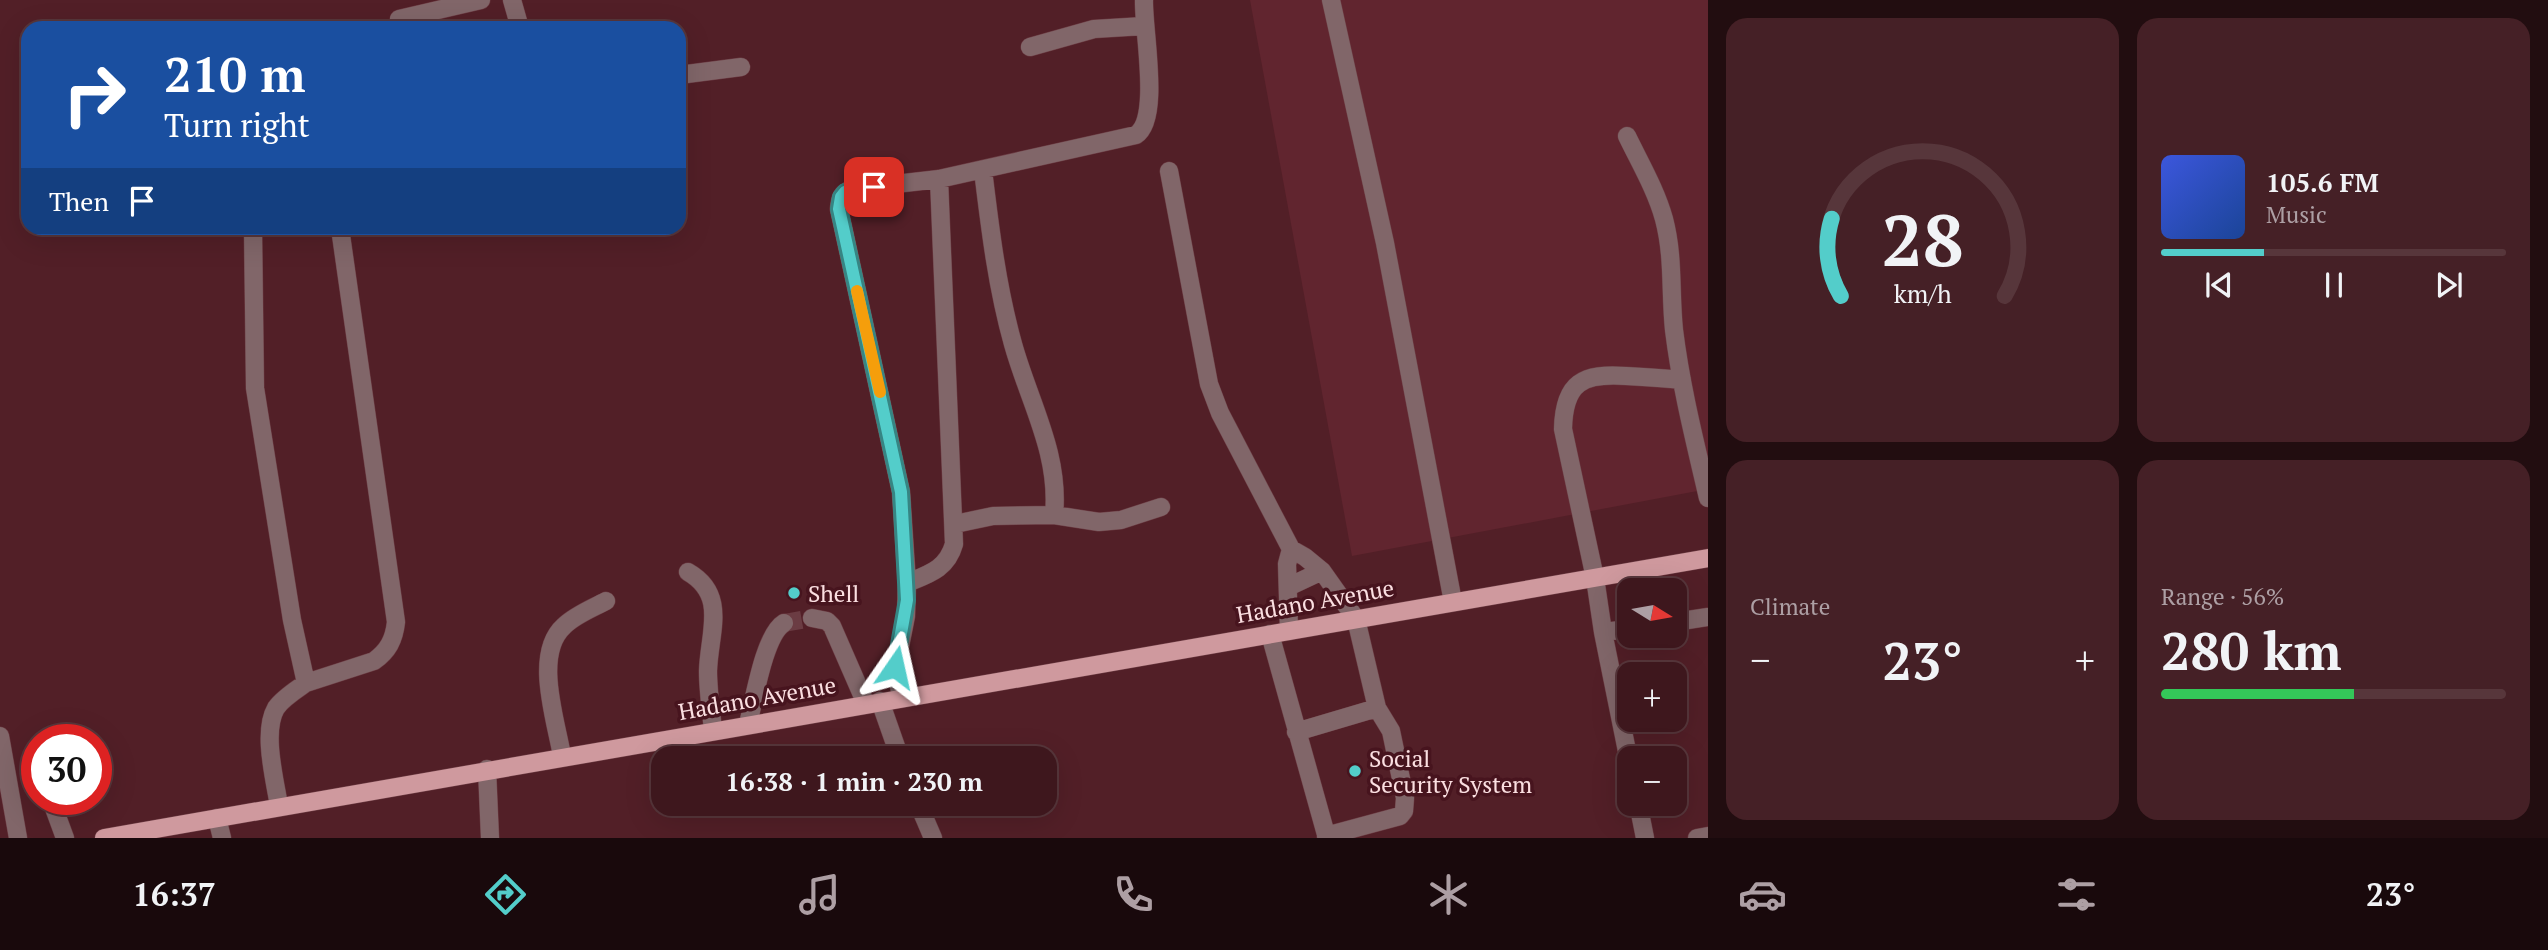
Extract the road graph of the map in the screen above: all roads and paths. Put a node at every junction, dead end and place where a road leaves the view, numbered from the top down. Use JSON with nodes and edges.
{"nodes":[{"id":1,"x":481,"y":0,"type":"edge"},
{"id":2,"x":512,"y":0,"type":"edge"},
{"id":3,"x":1144,"y":0,"type":"edge"},
{"id":4,"x":1331,"y":0,"type":"edge"},
{"id":5,"x":399,"y":19,"type":"dead end"},
{"id":6,"x":518,"y":21,"type":"edge"},
{"id":7,"x":1144,"y":26,"type":"junction"},
{"id":8,"x":1030,"y":47,"type":"dead end"},
{"id":9,"x":741,"y":67,"type":"dead end"},
{"id":10,"x":686,"y":74,"type":"edge"},
{"id":11,"x":1627,"y":136,"type":"dead end"},
{"id":12,"x":983,"y":170,"type":"junction"},
{"id":13,"x":1169,"y":171,"type":"dead end"},
{"id":14,"x":939,"y":179,"type":"junction"},
{"id":15,"x":253,"y":235,"type":"edge"},
{"id":16,"x":341,"y":235,"type":"edge"},
{"id":17,"x":1682,"y":380,"type":"junction"},
{"id":18,"x":1708,"y":498,"type":"edge"},
{"id":19,"x":1161,"y":507,"type":"dead end"},
{"id":20,"x":1054,"y":514,"type":"junction"},
{"id":21,"x":955,"y":524,"type":"junction"},
{"id":22,"x":1291,"y":549,"type":"junction"},
{"id":23,"x":1708,"y":558,"type":"edge"},
{"id":24,"x":1322,"y":571,"type":"junction"},
{"id":25,"x":688,"y":572,"type":"dead end"},
{"id":26,"x":1595,"y":578,"type":"junction"},
{"id":27,"x":907,"y":583,"type":"junction"},
{"id":28,"x":1288,"y":587,"type":"junction"},
{"id":29,"x":607,"y":601,"type":"dead end"},
{"id":30,"x":1453,"y":602,"type":"junction"},
{"id":31,"x":1708,"y":617,"type":"edge"},
{"id":32,"x":812,"y":618,"type":"dead end"},
{"id":33,"x":1356,"y":619,"type":"junction"},
{"id":34,"x":1687,"y":620,"type":"edge"},
{"id":35,"x":784,"y":623,"type":"dead end"},
{"id":36,"x":1617,"y":630,"type":"edge"},
{"id":37,"x":1289,"y":631,"type":"junction"},
{"id":38,"x":1603,"y":632,"type":"junction"},
{"id":39,"x":1270,"y":634,"type":"junction"},
{"id":40,"x":306,"y":683,"type":"junction"},
{"id":41,"x":901,"y":698,"type":"junction"},
{"id":42,"x":873,"y":703,"type":"junction"},
{"id":43,"x":1377,"y":708,"type":"junction"},
{"id":44,"x":748,"y":724,"type":"junction"},
{"id":45,"x":713,"y":730,"type":"junction"},
{"id":46,"x":1296,"y":732,"type":"junction"},
{"id":47,"x":0,"y":736,"type":"edge"},
{"id":48,"x":894,"y":746,"type":"edge"},
{"id":49,"x":1626,"y":746,"type":"edge"},
{"id":50,"x":562,"y":757,"type":"junction"},
{"id":51,"x":487,"y":769,"type":"junction"},
{"id":52,"x":279,"y":806,"type":"junction"},
{"id":53,"x":57,"y":815,"type":"edge"},
{"id":54,"x":924,"y":816,"type":"edge"},
{"id":55,"x":1641,"y":816,"type":"edge"},
{"id":56,"x":217,"y":818,"type":"junction"},
{"id":57,"x":1708,"y":836,"type":"edge"},
{"id":58,"x":1327,"y":837,"type":"edge"},
{"id":59,"x":18,"y":838,"type":"edge"},
{"id":60,"x":65,"y":838,"type":"edge"},
{"id":61,"x":104,"y":838,"type":"edge"},
{"id":62,"x":222,"y":838,"type":"edge"},
{"id":63,"x":490,"y":838,"type":"edge"},
{"id":64,"x":933,"y":838,"type":"edge"},
{"id":65,"x":1645,"y":838,"type":"edge"},
{"id":66,"x":1698,"y":838,"type":"edge"}],
"edges":[{"from":1,"to":5,"type":"street"},
{"from":2,"to":6,"type":"street"},
{"from":3,"to":7,"type":"street"},
{"from":4,"to":30,"type":"street"},
{"from":7,"to":8,"type":"street"},
{"from":7,"to":12,"type":"street"},
{"from":9,"to":10,"type":"street"},
{"from":11,"to":17,"type":"street"},
{"from":12,"to":14,"type":"street"},
{"from":12,"to":20,"type":"street"},
{"from":13,"to":22,"type":"street"},
{"from":14,"to":21,"type":"street"},
{"from":14,"to":27,"type":"street"},
{"from":15,"to":40,"type":"street"},
{"from":16,"to":40,"type":"street"},
{"from":17,"to":18,"type":"street"},
{"from":17,"to":26,"type":"street"},
{"from":19,"to":20,"type":"street"},
{"from":20,"to":21,"type":"street"},
{"from":21,"to":27,"type":"street"},
{"from":22,"to":24,"type":"street"},
{"from":22,"to":28,"type":"street"},
{"from":23,"to":26,"type":"main road","name":"Hadano Avenue"},
{"from":24,"to":28,"type":"street"},
{"from":24,"to":33,"type":"street"},
{"from":25,"to":45,"type":"street"},
{"from":26,"to":30,"type":"main road","name":"Hadano Avenue"},
{"from":26,"to":38,"type":"street"},
{"from":27,"to":41,"type":"street"},
{"from":28,"to":37,"type":"street"},
{"from":29,"to":50,"type":"street"},
{"from":30,"to":33,"type":"main road","name":"Hadano Avenue"},
{"from":31,"to":34,"type":"street"},
{"from":32,"to":42,"type":"street"},
{"from":33,"to":37,"type":"main road","name":"Hadano Avenue"},
{"from":33,"to":43,"type":"street"},
{"from":35,"to":44,"type":"street"},
{"from":36,"to":38,"type":"street"},
{"from":37,"to":39,"type":"main road","name":"Hadano Avenue"},
{"from":38,"to":49,"type":"street"},
{"from":39,"to":41,"type":"main road","name":"Hadano Avenue"},
{"from":39,"to":46,"type":"street"},
{"from":40,"to":52,"type":"street"},
{"from":41,"to":42,"type":"main road","name":"Hadano Avenue"},
{"from":42,"to":44,"type":"main road","name":"Hadano Avenue"},
{"from":42,"to":48,"type":"street"},
{"from":43,"to":46,"type":"street"},
{"from":43,"to":58,"type":"street"},
{"from":44,"to":45,"type":"main road","name":"Hadano Avenue"},
{"from":45,"to":50,"type":"main road","name":"Hadano Avenue"},
{"from":46,"to":58,"type":"street"},
{"from":47,"to":59,"type":"street"},
{"from":50,"to":51,"type":"main road","name":"Hadano Avenue"},
{"from":51,"to":52,"type":"main road","name":"Hadano Avenue"},
{"from":51,"to":63,"type":"street"},
{"from":52,"to":56,"type":"main road","name":"Hadano Avenue"},
{"from":53,"to":60,"type":"street"},
{"from":54,"to":64,"type":"street"},
{"from":55,"to":65,"type":"street"},
{"from":56,"to":61,"type":"main road","name":"Hadano Avenue"},
{"from":56,"to":62,"type":"street"},
{"from":57,"to":66,"type":"street"}]}
